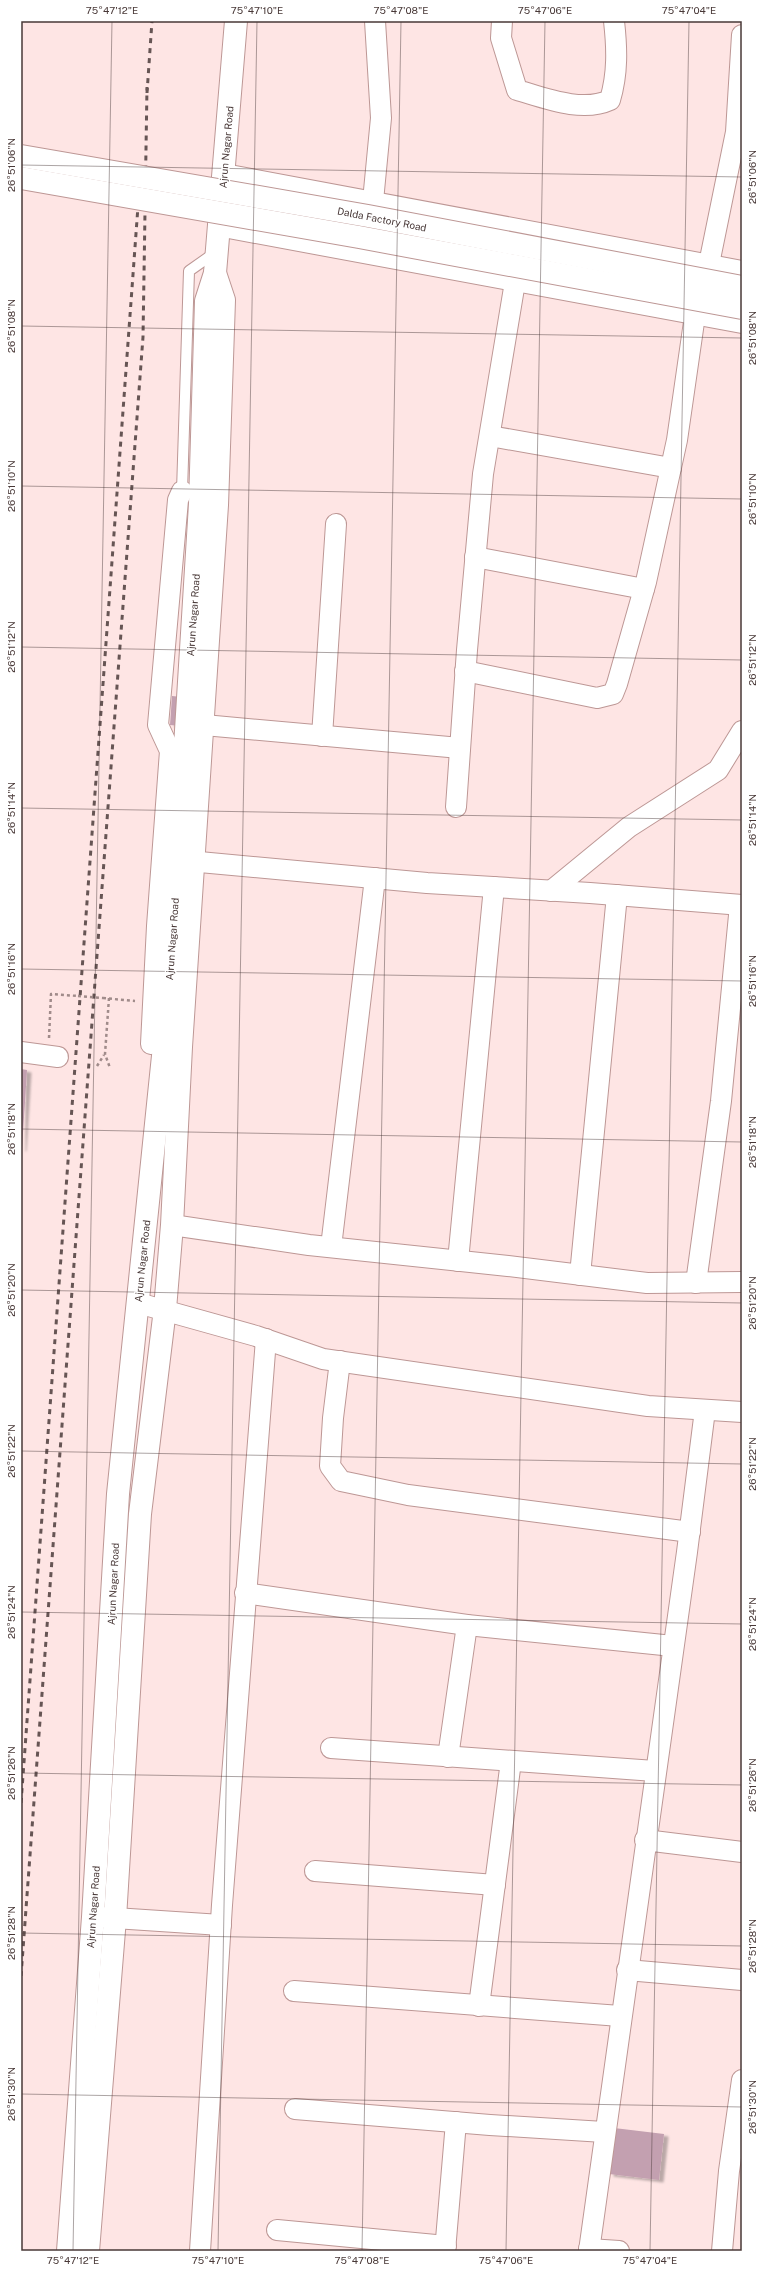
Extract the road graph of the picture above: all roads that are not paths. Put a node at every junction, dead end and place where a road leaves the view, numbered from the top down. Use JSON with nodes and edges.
{"nodes":[{"id":1,"x":236,"y":21,"type":"edge"},
{"id":2,"x":374,"y":21,"type":"edge"},
{"id":3,"x":502,"y":21,"type":"edge"},
{"id":4,"x":614,"y":21,"type":"edge"},
{"id":5,"x":742,"y":35,"type":"edge"},
{"id":6,"x":740,"y":110,"type":"edge"},
{"id":7,"x":21,"y":156,"type":"edge"},
{"id":8,"x":224,"y":174,"type":"junction"},
{"id":9,"x":21,"y":178,"type":"edge"},
{"id":10,"x":373,"y":201,"type":"junction"},
{"id":11,"x":218,"y":226,"type":"junction"},
{"id":12,"x":216,"y":262,"type":"junction"},
{"id":13,"x":709,"y":264,"type":"junction"},
{"id":14,"x":742,"y":271,"type":"edge"},
{"id":15,"x":515,"y":282,"type":"junction"},
{"id":16,"x":742,"y":287,"type":"edge"},
{"id":17,"x":742,"y":308,"type":"edge"},
{"id":18,"x":695,"y":315,"type":"junction"},
{"id":19,"x":742,"y":323,"type":"edge"},
{"id":20,"x":490,"y":436,"type":"junction"},
{"id":21,"x":671,"y":468,"type":"junction"},
{"id":22,"x":182,"y":491,"type":"junction"},
{"id":23,"x":200,"y":504,"type":"junction"},
{"id":24,"x":336,"y":524,"type":"dead end"},
{"id":25,"x":475,"y":556,"type":"junction"},
{"id":26,"x":644,"y":589,"type":"junction"},
{"id":27,"x":465,"y":671,"type":"junction"},
{"id":28,"x":204,"y":725,"type":"junction"},
{"id":29,"x":742,"y":731,"type":"edge"},
{"id":30,"x":322,"y":736,"type":"junction"},
{"id":31,"x":460,"y":748,"type":"junction"},
{"id":32,"x":456,"y":807,"type":"dead end"},
{"id":33,"x":186,"y":860,"type":"junction"},
{"id":34,"x":375,"y":878,"type":"junction"},
{"id":35,"x":494,"y":887,"type":"junction"},
{"id":36,"x":551,"y":891,"type":"junction"},
{"id":37,"x":617,"y":895,"type":"junction"},
{"id":38,"x":741,"y":905,"type":"edge"},
{"id":39,"x":181,"y":1047,"type":"junction"},
{"id":40,"x":21,"y":1052,"type":"edge"},
{"id":41,"x":53,"y":1056,"type":"road end"},
{"id":42,"x":172,"y":1225,"type":"junction"},
{"id":43,"x":331,"y":1247,"type":"junction"},
{"id":44,"x":458,"y":1261,"type":"junction"},
{"id":45,"x":580,"y":1275,"type":"junction"},
{"id":46,"x":742,"y":1282,"type":"edge"},
{"id":47,"x":696,"y":1283,"type":"junction"},
{"id":48,"x":138,"y":1303,"type":"junction"},
{"id":49,"x":165,"y":1309,"type":"junction"},
{"id":50,"x":266,"y":1339,"type":"junction"},
{"id":51,"x":340,"y":1361,"type":"junction"},
{"id":52,"x":705,"y":1410,"type":"junction"},
{"id":53,"x":742,"y":1412,"type":"edge"},
{"id":54,"x":690,"y":1532,"type":"junction"},
{"id":55,"x":245,"y":1594,"type":"junction"},
{"id":56,"x":467,"y":1625,"type":"junction"},
{"id":57,"x":673,"y":1646,"type":"junction"},
{"id":58,"x":331,"y":1748,"type":"dead end"},
{"id":59,"x":448,"y":1757,"type":"junction"},
{"id":60,"x":511,"y":1761,"type":"junction"},
{"id":61,"x":655,"y":1771,"type":"junction"},
{"id":62,"x":645,"y":1840,"type":"junction"},
{"id":63,"x":742,"y":1852,"type":"edge"},
{"id":64,"x":315,"y":1871,"type":"dead end"},
{"id":65,"x":495,"y":1885,"type":"junction"},
{"id":66,"x":93,"y":1917,"type":"junction"},
{"id":67,"x":115,"y":1918,"type":"junction"},
{"id":68,"x":221,"y":1925,"type":"junction"},
{"id":69,"x":627,"y":1970,"type":"junction"},
{"id":70,"x":742,"y":1980,"type":"edge"},
{"id":71,"x":294,"y":1990,"type":"dead end"},
{"id":72,"x":479,"y":2006,"type":"junction"},
{"id":73,"x":620,"y":2016,"type":"junction"},
{"id":74,"x":742,"y":2080,"type":"edge"},
{"id":75,"x":295,"y":2109,"type":"dead end"},
{"id":76,"x":456,"y":2122,"type":"junction"},
{"id":77,"x":604,"y":2132,"type":"junction"},
{"id":78,"x":738,"y":2134,"type":"edge"},
{"id":79,"x":277,"y":2230,"type":"dead end"},
{"id":80,"x":445,"y":2248,"type":"edge"},
{"id":81,"x":589,"y":2250,"type":"edge"},
{"id":82,"x":68,"y":2251,"type":"edge"},
{"id":83,"x":88,"y":2251,"type":"edge"},
{"id":84,"x":200,"y":2251,"type":"edge"},
{"id":85,"x":619,"y":2251,"type":"edge"},
{"id":86,"x":722,"y":2251,"type":"edge"}],
"edges":[{"from":1,"to":8,"type":"street","name":"Ajrun Nagar Road"},
{"from":2,"to":10,"type":"street"},
{"from":3,"to":4,"type":"street"},
{"from":5,"to":6,"type":"street"},
{"from":6,"to":13,"type":"street"},
{"from":7,"to":16,"type":"street","name":"Dalda Factory Road","bridge":true},
{"from":8,"to":10,"type":"street"},
{"from":8,"to":11,"type":"street","name":"Ajrun Nagar Road"},
{"from":9,"to":17,"type":"street","bridge":true},
{"from":10,"to":13,"type":"street"},
{"from":11,"to":12,"type":"street","name":"Ajrun Nagar Road"},
{"from":11,"to":15,"type":"street"},
{"from":12,"to":22,"type":"lane"},
{"from":12,"to":23,"type":"street","name":"Ajrun Nagar Road"},
{"from":12,"to":28,"type":"street","name":"Ajrun Nagar Road"},
{"from":13,"to":14,"type":"street"},
{"from":15,"to":18,"type":"street"},
{"from":15,"to":20,"type":"street"},
{"from":18,"to":19,"type":"street"},
{"from":18,"to":21,"type":"street"},
{"from":20,"to":21,"type":"street"},
{"from":20,"to":25,"type":"street"},
{"from":21,"to":26,"type":"street"},
{"from":22,"to":23,"type":"lane"},
{"from":22,"to":39,"type":"street"},
{"from":23,"to":33,"type":"street","name":"Ajrun Nagar Road"},
{"from":24,"to":30,"type":"street"},
{"from":25,"to":26,"type":"street"},
{"from":25,"to":27,"type":"street"},
{"from":26,"to":27,"type":"street"},
{"from":27,"to":31,"type":"street"},
{"from":28,"to":30,"type":"street"},
{"from":28,"to":33,"type":"street","name":"Ajrun Nagar Road"},
{"from":29,"to":36,"type":"street"},
{"from":30,"to":31,"type":"street"},
{"from":31,"to":32,"type":"street"},
{"from":33,"to":34,"type":"street"},
{"from":33,"to":39,"type":"street","name":"Ajrun Nagar Road"},
{"from":33,"to":48,"type":"street","name":"Ajrun Nagar Road"},
{"from":34,"to":35,"type":"street"},
{"from":34,"to":43,"type":"street"},
{"from":35,"to":36,"type":"street"},
{"from":35,"to":44,"type":"street"},
{"from":36,"to":37,"type":"street"},
{"from":37,"to":38,"type":"street"},
{"from":37,"to":45,"type":"street"},
{"from":38,"to":47,"type":"street"},
{"from":39,"to":42,"type":"street","name":"Ajrun Nagar Road"},
{"from":40,"to":41,"type":"street"},
{"from":42,"to":43,"type":"street"},
{"from":42,"to":49,"type":"street","name":"Ajrun Nagar Road"},
{"from":43,"to":44,"type":"street"},
{"from":44,"to":45,"type":"street"},
{"from":45,"to":47,"type":"street"},
{"from":46,"to":47,"type":"street"},
{"from":48,"to":49,"type":"street"},
{"from":48,"to":66,"type":"street","name":"Ajrun Nagar Road"},
{"from":49,"to":50,"type":"street"},
{"from":49,"to":67,"type":"street","name":"Ajrun Nagar Road"},
{"from":50,"to":51,"type":"street"},
{"from":50,"to":55,"type":"street"},
{"from":51,"to":52,"type":"street"},
{"from":51,"to":54,"type":"street"},
{"from":52,"to":53,"type":"street"},
{"from":52,"to":54,"type":"street"},
{"from":54,"to":57,"type":"street"},
{"from":55,"to":56,"type":"street"},
{"from":55,"to":68,"type":"street"},
{"from":56,"to":57,"type":"street"},
{"from":56,"to":59,"type":"street"},
{"from":57,"to":61,"type":"street"},
{"from":58,"to":59,"type":"street"},
{"from":59,"to":60,"type":"street"},
{"from":60,"to":61,"type":"street"},
{"from":60,"to":65,"type":"street"},
{"from":61,"to":62,"type":"street"},
{"from":62,"to":63,"type":"street"},
{"from":62,"to":69,"type":"street"},
{"from":64,"to":65,"type":"street"},
{"from":65,"to":72,"type":"street"},
{"from":66,"to":67,"type":"street"},
{"from":66,"to":82,"type":"street","name":"Ajrun Nagar Road"},
{"from":67,"to":68,"type":"street"},
{"from":67,"to":83,"type":"street","name":"Ajrun Nagar Road"},
{"from":68,"to":84,"type":"street"},
{"from":69,"to":70,"type":"street"},
{"from":69,"to":73,"type":"street"},
{"from":71,"to":72,"type":"street"},
{"from":72,"to":73,"type":"street"},
{"from":73,"to":77,"type":"street"},
{"from":74,"to":78,"type":"street"},
{"from":75,"to":76,"type":"street"},
{"from":76,"to":77,"type":"street"},
{"from":76,"to":80,"type":"street"},
{"from":77,"to":81,"type":"street"},
{"from":78,"to":86,"type":"street"},
{"from":79,"to":80,"type":"street"},
{"from":81,"to":85,"type":"street"}]}
